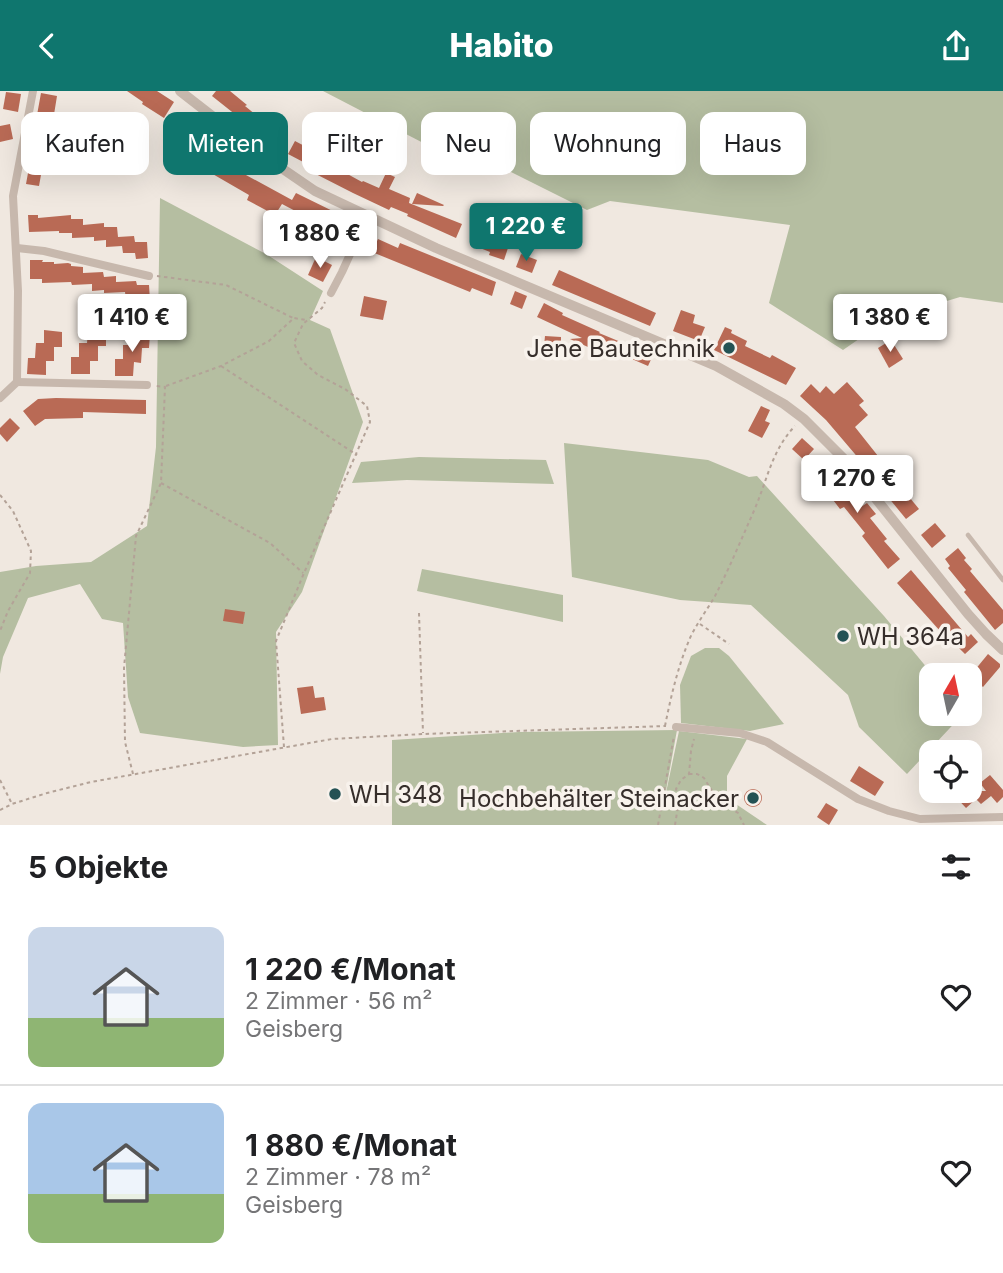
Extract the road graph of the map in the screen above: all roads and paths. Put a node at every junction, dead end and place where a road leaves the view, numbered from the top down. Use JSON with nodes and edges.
{"nodes":[{"id":1,"x":33,"y":91,"type":"edge"},
{"id":2,"x":180,"y":91,"type":"edge"},
{"id":3,"x":367,"y":217,"type":"junction"},
{"id":4,"x":17,"y":248,"type":"junction"},
{"id":5,"x":149,"y":276,"type":"joint"},
{"id":6,"x":331,"y":293,"type":"joint"},
{"id":7,"x":294,"y":319,"type":"junction"},
{"id":8,"x":307,"y":320,"type":"junction"},
{"id":9,"x":221,"y":366,"type":"junction"},
{"id":10,"x":17,"y":382,"type":"junction"},
{"id":11,"x":147,"y":385,"type":"joint"},
{"id":12,"x":165,"y":387,"type":"junction"},
{"id":13,"x":0,"y":398,"type":"edge"},
{"id":14,"x":804,"y":419,"type":"junction"},
{"id":15,"x":357,"y":455,"type":"junction"},
{"id":16,"x":161,"y":483,"type":"junction"},
{"id":17,"x":0,"y":495,"type":"edge"},
{"id":18,"x":968,"y":535,"type":"dead end"},
{"id":19,"x":304,"y":573,"type":"junction"},
{"id":20,"x":1003,"y":580,"type":"edge"},
{"id":21,"x":419,"y":613,"type":"dead end"},
{"id":22,"x":699,"y":623,"type":"junction"},
{"id":23,"x":0,"y":631,"type":"edge"},
{"id":24,"x":729,"y":645,"type":"dead end"},
{"id":25,"x":1003,"y":650,"type":"edge"},
{"id":26,"x":664,"y":726,"type":"junction"},
{"id":27,"x":676,"y":727,"type":"junction"},
{"id":28,"x":423,"y":734,"type":"junction"},
{"id":29,"x":694,"y":739,"type":"dead end"},
{"id":30,"x":284,"y":748,"type":"junction"},
{"id":31,"x":689,"y":774,"type":"junction"},
{"id":32,"x":133,"y":775,"type":"junction"},
{"id":33,"x":0,"y":780,"type":"edge"},
{"id":34,"x":12,"y":804,"type":"junction"},
{"id":35,"x":0,"y":810,"type":"edge"},
{"id":36,"x":1003,"y":817,"type":"edge"},
{"id":37,"x":657,"y":825,"type":"edge"},
{"id":38,"x":675,"y":825,"type":"edge"},
{"id":39,"x":744,"y":825,"type":"edge"}],
"edges":[{"from":1,"to":4,"type":"street"},
{"from":2,"to":3,"type":"street"},
{"from":3,"to":6,"type":"street"},
{"from":3,"to":14,"type":"street"},
{"from":4,"to":5,"type":"street"},
{"from":4,"to":10,"type":"street"},
{"from":5,"to":7,"type":"path"},
{"from":6,"to":8,"type":"path"},
{"from":7,"to":8,"type":"path"},
{"from":7,"to":9,"type":"path"},
{"from":8,"to":15,"type":"path"},
{"from":9,"to":12,"type":"path"},
{"from":9,"to":15,"type":"path"},
{"from":10,"to":11,"type":"street"},
{"from":10,"to":13,"type":"street"},
{"from":11,"to":12,"type":"path"},
{"from":12,"to":16,"type":"path"},
{"from":14,"to":22,"type":"path"},
{"from":14,"to":25,"type":"street"},
{"from":15,"to":19,"type":"path"},
{"from":16,"to":19,"type":"path"},
{"from":16,"to":32,"type":"path"},
{"from":17,"to":23,"type":"path"},
{"from":18,"to":20,"type":"lane"},
{"from":19,"to":30,"type":"path"},
{"from":21,"to":28,"type":"path"},
{"from":22,"to":24,"type":"path"},
{"from":22,"to":26,"type":"path"},
{"from":26,"to":27,"type":"path"},
{"from":26,"to":28,"type":"path"},
{"from":27,"to":36,"type":"street"},
{"from":27,"to":37,"type":"path"},
{"from":28,"to":30,"type":"path"},
{"from":29,"to":31,"type":"path"},
{"from":30,"to":32,"type":"path"},
{"from":31,"to":38,"type":"path"},
{"from":31,"to":39,"type":"path"},
{"from":32,"to":34,"type":"path"},
{"from":33,"to":34,"type":"path"},
{"from":34,"to":35,"type":"path"}]}
